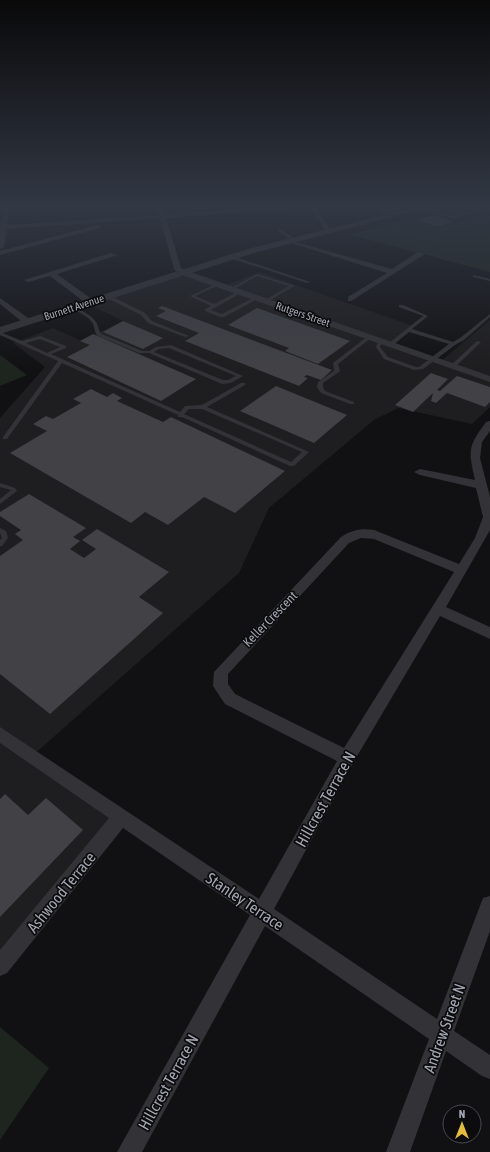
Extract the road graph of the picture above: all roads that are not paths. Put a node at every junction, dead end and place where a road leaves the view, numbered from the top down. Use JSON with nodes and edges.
{"nodes":[{"id":1,"x":94,"y":261,"type":"edge"},
{"id":2,"x":175,"y":261,"type":"edge"},
{"id":3,"x":219,"y":261,"type":"edge"},
{"id":4,"x":243,"y":261,"type":"edge"},
{"id":5,"x":358,"y":261,"type":"edge"},
{"id":6,"x":409,"y":261,"type":"edge"},
{"id":7,"x":182,"y":272,"type":"junction"},
{"id":8,"x":393,"y":272,"type":"junction"},
{"id":9,"x":51,"y":273,"type":"junction"},
{"id":10,"x":474,"y":276,"type":"dead end"},
{"id":11,"x":28,"y":280,"type":"dead end"},
{"id":12,"x":490,"y":280,"type":"edge"},
{"id":13,"x":308,"y":282,"type":"dead end"},
{"id":14,"x":218,"y":284,"type":"junction"},
{"id":15,"x":231,"y":289,"type":"junction"},
{"id":16,"x":240,"y":292,"type":"junction"},
{"id":17,"x":107,"y":296,"type":"junction"},
{"id":18,"x":257,"y":298,"type":"junction"},
{"id":19,"x":351,"y":299,"type":"dead end"},
{"id":20,"x":0,"y":300,"type":"edge"},
{"id":21,"x":267,"y":301,"type":"junction"},
{"id":22,"x":90,"y":302,"type":"junction"},
{"id":23,"x":214,"y":306,"type":"junction"},
{"id":24,"x":401,"y":306,"type":"dead end"},
{"id":25,"x":73,"y":307,"type":"junction"},
{"id":26,"x":490,"y":315,"type":"edge"},
{"id":27,"x":28,"y":322,"type":"junction"},
{"id":28,"x":409,"y":330,"type":"junction"},
{"id":29,"x":0,"y":332,"type":"edge"},
{"id":30,"x":187,"y":336,"type":"dead end"},
{"id":31,"x":370,"y":337,"type":"junction"},
{"id":32,"x":381,"y":340,"type":"junction"},
{"id":33,"x":479,"y":342,"type":"dead end"},
{"id":34,"x":22,"y":343,"type":"junction"},
{"id":35,"x":391,"y":344,"type":"junction"},
{"id":36,"x":454,"y":344,"type":"junction"},
{"id":37,"x":150,"y":352,"type":"junction"},
{"id":38,"x":48,"y":354,"type":"junction"},
{"id":39,"x":435,"y":359,"type":"junction"},
{"id":40,"x":61,"y":361,"type":"junction"},
{"id":41,"x":454,"y":365,"type":"junction"},
{"id":42,"x":490,"y":379,"type":"edge"},
{"id":43,"x":243,"y":384,"type":"dead end"},
{"id":44,"x":352,"y":403,"type":"dead end"},
{"id":45,"x":203,"y":407,"type":"junction"},
{"id":46,"x":180,"y":416,"type":"junction"},
{"id":47,"x":486,"y":431,"type":"edge"},
{"id":48,"x":5,"y":438,"type":"dead end"},
{"id":49,"x":420,"y":472,"type":"dead end"},
{"id":50,"x":0,"y":485,"type":"edge"},
{"id":51,"x":481,"y":485,"type":"junction"},
{"id":52,"x":0,"y":502,"type":"edge"},
{"id":53,"x":0,"y":530,"type":"edge"},
{"id":54,"x":0,"y":544,"type":"edge"},
{"id":55,"x":462,"y":570,"type":"junction"},
{"id":56,"x":439,"y":610,"type":"junction"},
{"id":57,"x":490,"y":633,"type":"edge"},
{"id":58,"x":0,"y":734,"type":"edge"},
{"id":59,"x":347,"y":758,"type":"junction"},
{"id":60,"x":121,"y":817,"type":"junction"},
{"id":61,"x":490,"y":905,"type":"edge"},
{"id":62,"x":262,"y":913,"type":"junction"},
{"id":63,"x":0,"y":966,"type":"edge"},
{"id":64,"x":441,"y":1035,"type":"junction"},
{"id":65,"x":490,"y":1068,"type":"edge"},
{"id":66,"x":129,"y":1152,"type":"edge"},
{"id":67,"x":398,"y":1152,"type":"edge"}],
"edges":[{"from":1,"to":9,"type":"street"},
{"from":2,"to":7,"type":"street"},
{"from":3,"to":7,"type":"street","name":"Burnett Avenue"},
{"from":4,"to":13,"type":"lane"},
{"from":5,"to":8,"type":"street"},
{"from":6,"to":8,"type":"street"},
{"from":7,"to":14,"type":"street","name":"Rutgers Street"},
{"from":7,"to":17,"type":"street","name":"Burnett Avenue"},
{"from":8,"to":19,"type":"street"},
{"from":9,"to":11,"type":"street"},
{"from":9,"to":22,"type":"street"},
{"from":10,"to":12,"type":"lane"},
{"from":14,"to":15,"type":"street","name":"Rutgers Street"},
{"from":14,"to":23,"type":"lane"},
{"from":15,"to":16,"type":"street","name":"Rutgers Street"},
{"from":15,"to":21,"type":"lane"},
{"from":16,"to":18,"type":"street","name":"Rutgers Street"},
{"from":16,"to":23,"type":"lane"},
{"from":17,"to":22,"type":"street","name":"Burnett Avenue"},
{"from":17,"to":30,"type":"lane"},
{"from":18,"to":21,"type":"street","name":"Rutgers Street"},
{"from":18,"to":23,"type":"lane"},
{"from":20,"to":27,"type":"street"},
{"from":21,"to":31,"type":"street","name":"Rutgers Street"},
{"from":22,"to":25,"type":"street","name":"Burnett Avenue"},
{"from":24,"to":28,"type":"lane"},
{"from":25,"to":27,"type":"street","name":"Burnett Avenue"},
{"from":25,"to":37,"type":"lane"},
{"from":26,"to":36,"type":"lane"},
{"from":27,"to":29,"type":"street","name":"Burnett Avenue"},
{"from":28,"to":35,"type":"lane"},
{"from":28,"to":36,"type":"lane"},
{"from":29,"to":34,"type":"lane"},
{"from":31,"to":32,"type":"street","name":"Rutgers Street"},
{"from":31,"to":44,"type":"lane"},
{"from":32,"to":35,"type":"street","name":"Rutgers Street"},
{"from":32,"to":39,"type":"lane"},
{"from":33,"to":41,"type":"lane"},
{"from":34,"to":38,"type":"lane"},
{"from":34,"to":38,"type":"lane"},
{"from":35,"to":39,"type":"street","name":"Rutgers Street"},
{"from":36,"to":39,"type":"lane"},
{"from":37,"to":37,"type":"lane"},
{"from":38,"to":40,"type":"lane"},
{"from":39,"to":41,"type":"street","name":"Rutgers Street"},
{"from":40,"to":46,"type":"lane"},
{"from":40,"to":48,"type":"lane"},
{"from":41,"to":42,"type":"street","name":"Rutgers Street"},
{"from":43,"to":45,"type":"lane"},
{"from":45,"to":46,"type":"lane"},
{"from":45,"to":46,"type":"lane"},
{"from":47,"to":51,"type":"street","name":"Hillcrest Terrace N"},
{"from":49,"to":51,"type":"street"},
{"from":50,"to":52,"type":"lane"},
{"from":51,"to":55,"type":"street","name":"Hillcrest Terrace N"},
{"from":53,"to":54,"type":"lane"},
{"from":55,"to":56,"type":"street","name":"Hillcrest Terrace N"},
{"from":55,"to":59,"type":"street","name":"Keller Crescent"},
{"from":56,"to":57,"type":"street"},
{"from":56,"to":59,"type":"street","name":"Hillcrest Terrace N"},
{"from":58,"to":60,"type":"street","name":"Stanley Terrace"},
{"from":59,"to":62,"type":"street","name":"Hillcrest Terrace N"},
{"from":60,"to":62,"type":"street","name":"Stanley Terrace"},
{"from":60,"to":63,"type":"street","name":"Ashwood Terrace"},
{"from":61,"to":64,"type":"street","name":"Andrew Street N"},
{"from":62,"to":64,"type":"street","name":"Stanley Terrace"},
{"from":62,"to":66,"type":"street","name":"Hillcrest Terrace N"},
{"from":64,"to":65,"type":"street","name":"Stanley Terrace"},
{"from":64,"to":67,"type":"street","name":"Andrew Street N"}]}
